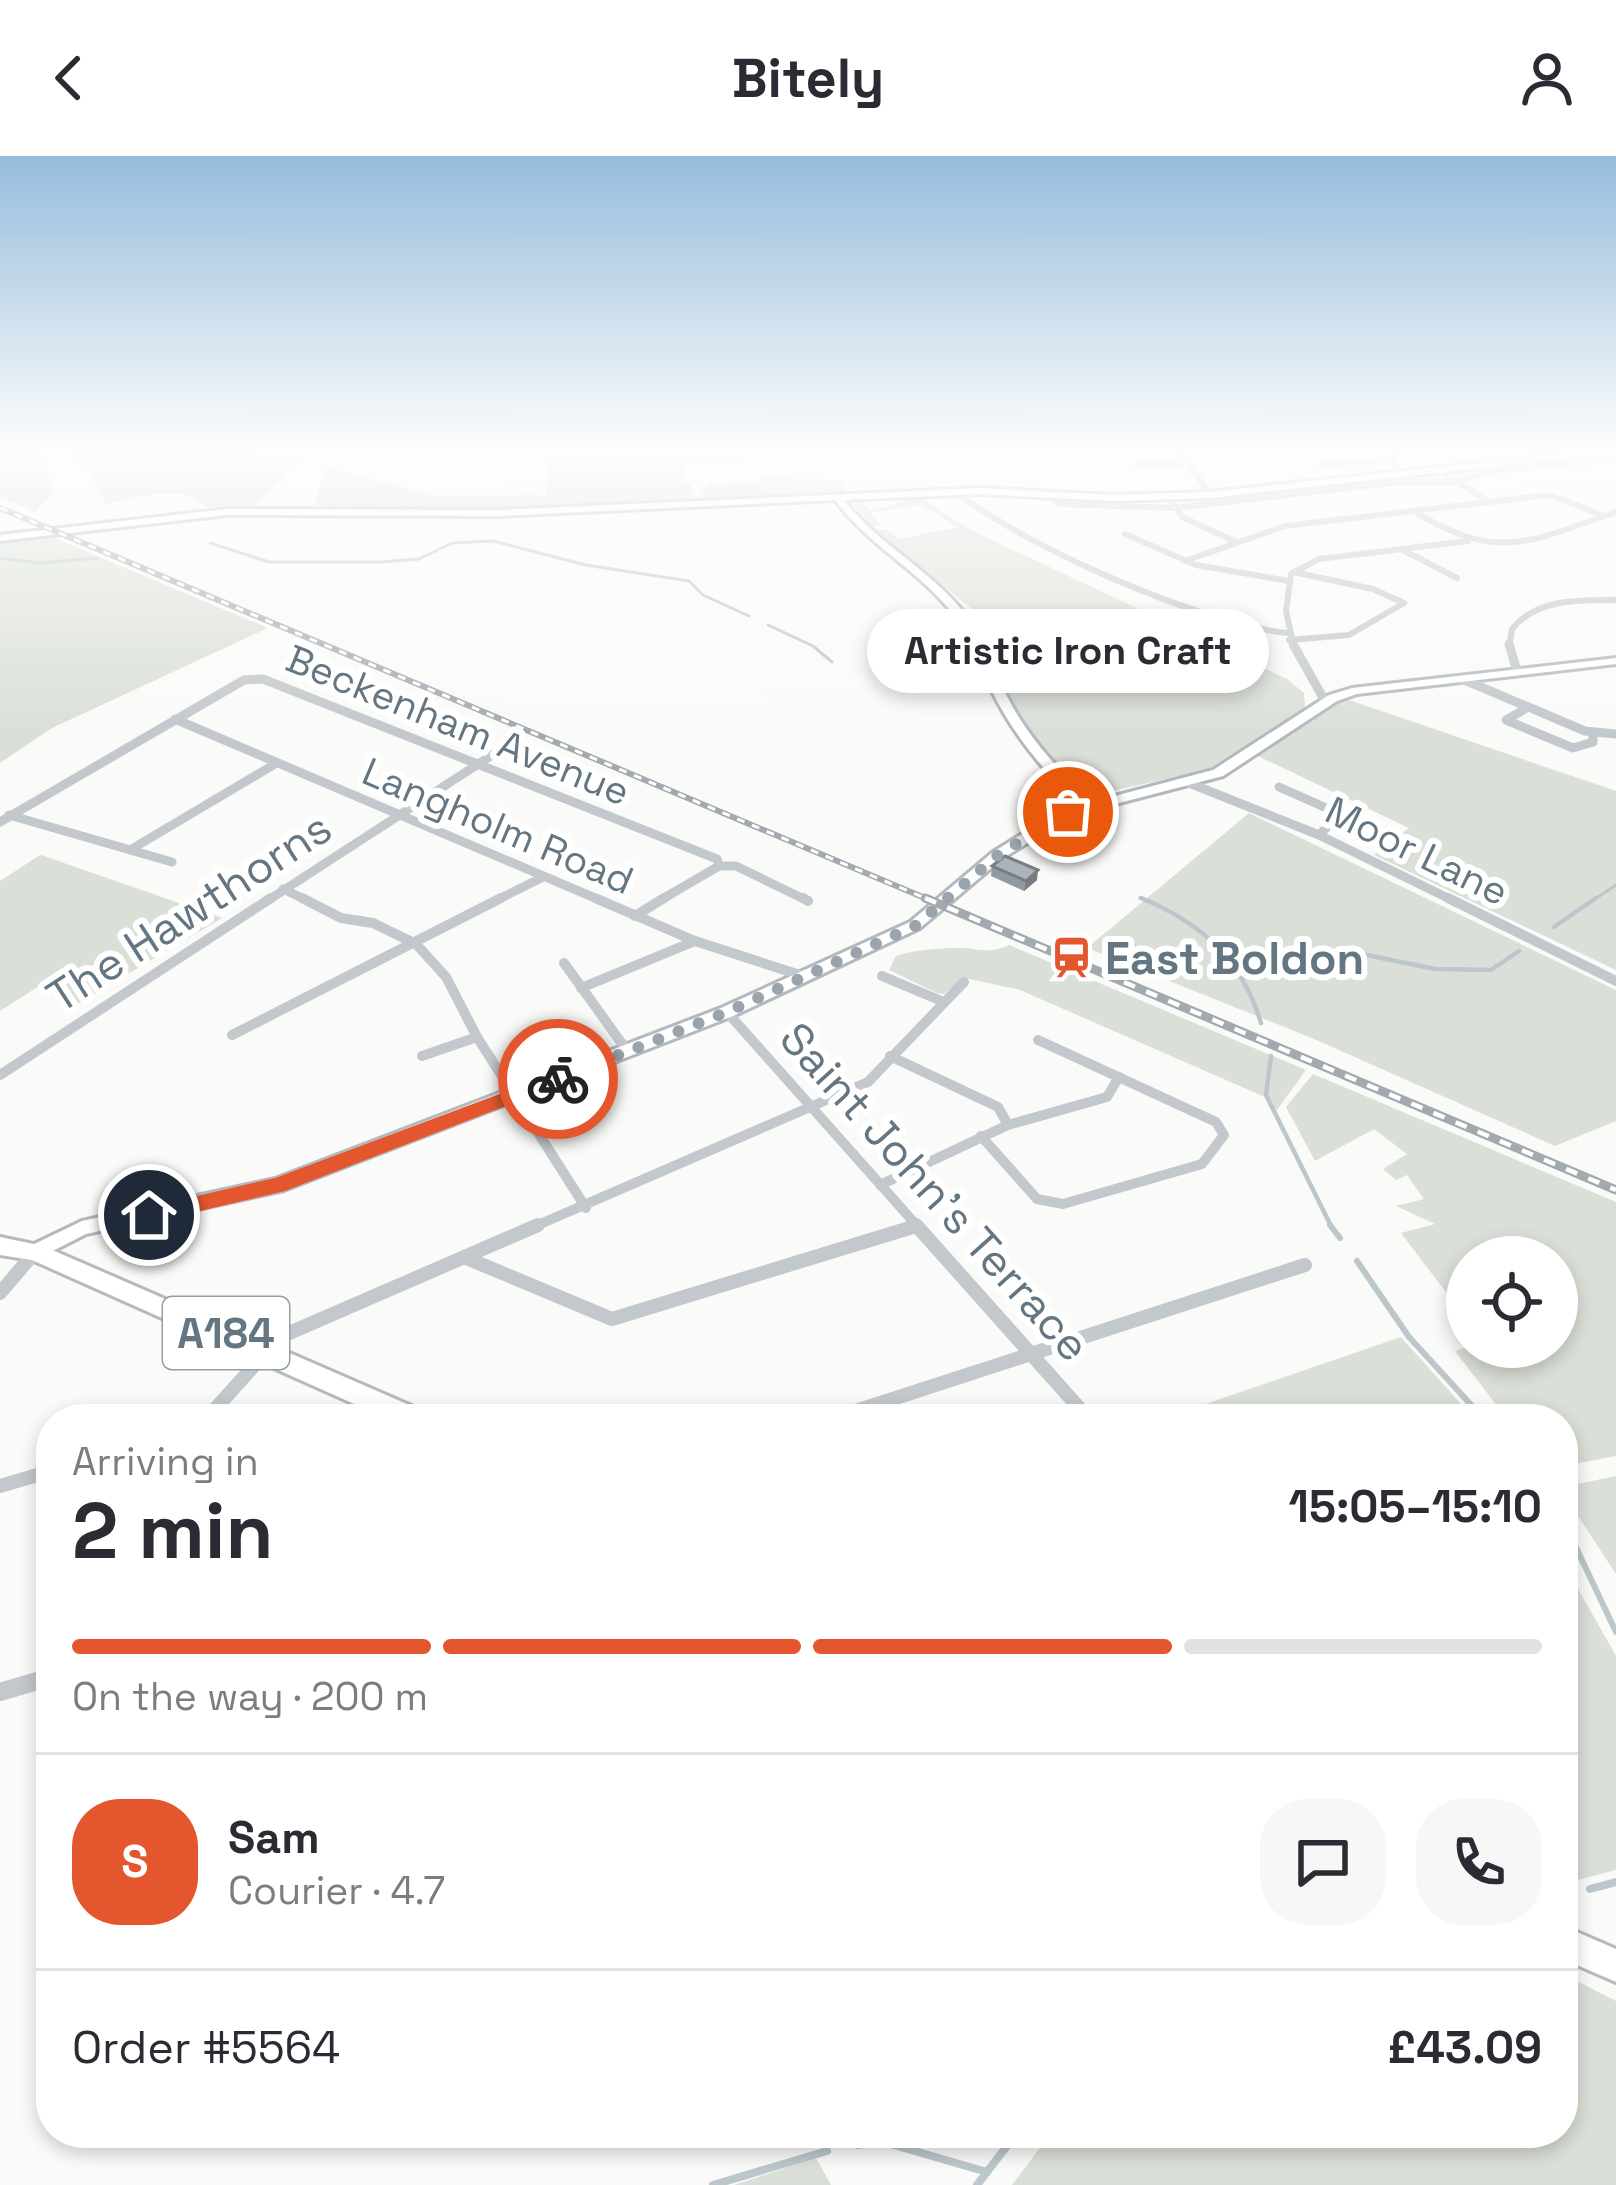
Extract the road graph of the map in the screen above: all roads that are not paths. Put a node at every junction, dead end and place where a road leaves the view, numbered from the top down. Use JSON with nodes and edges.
{"nodes":[{"id":1,"x":886,"y":543,"type":"edge"},
{"id":2,"x":1048,"y":543,"type":"edge"},
{"id":3,"x":1144,"y":543,"type":"edge"},
{"id":4,"x":1234,"y":543,"type":"edge"},
{"id":5,"x":1454,"y":543,"type":"edge"},
{"id":6,"x":1476,"y":543,"type":"edge"},
{"id":7,"x":1520,"y":543,"type":"edge"},
{"id":8,"x":1402,"y":549,"type":"junction"},
{"id":9,"x":1185,"y":561,"type":"junction"},
{"id":10,"x":1291,"y":577,"type":"junction"},
{"id":11,"x":1457,"y":578,"type":"dead end"},
{"id":12,"x":1616,"y":600,"type":"edge"},
{"id":13,"x":1288,"y":636,"type":"junction"},
{"id":14,"x":1616,"y":661,"type":"edge"},
{"id":15,"x":1517,"y":671,"type":"junction"},
{"id":16,"x":1462,"y":679,"type":"junction"},
{"id":17,"x":1326,"y":703,"type":"junction"},
{"id":18,"x":1528,"y":707,"type":"junction"},
{"id":19,"x":175,"y":718,"type":"junction"},
{"id":20,"x":1593,"y":733,"type":"junction"},
{"id":21,"x":1616,"y":734,"type":"edge"},
{"id":22,"x":506,"y":746,"type":"dead end"},
{"id":23,"x":275,"y":764,"type":"junction"},
{"id":24,"x":476,"y":765,"type":"junction"},
{"id":25,"x":1189,"y":783,"type":"junction"},
{"id":26,"x":1268,"y":794,"type":"dead end"},
{"id":27,"x":1087,"y":804,"type":"junction"},
{"id":28,"x":396,"y":816,"type":"junction"},
{"id":29,"x":5,"y":818,"type":"edge"},
{"id":30,"x":1319,"y":835,"type":"junction"},
{"id":31,"x":130,"y":850,"type":"junction"},
{"id":32,"x":172,"y":862,"type":"dead end"},
{"id":33,"x":719,"y":866,"type":"junction"},
{"id":34,"x":543,"y":877,"type":"junction"},
{"id":35,"x":283,"y":889,"type":"junction"},
{"id":36,"x":808,"y":902,"type":"dead end"},
{"id":37,"x":635,"y":916,"type":"junction"},
{"id":38,"x":694,"y":941,"type":"junction"},
{"id":39,"x":416,"y":944,"type":"junction"},
{"id":40,"x":564,"y":963,"type":"dead end"},
{"id":41,"x":803,"y":976,"type":"junction"},
{"id":42,"x":882,"y":976,"type":"dead end"},
{"id":43,"x":1616,"y":980,"type":"edge"},
{"id":44,"x":964,"y":982,"type":"dead end"},
{"id":45,"x":581,"y":988,"type":"junction"},
{"id":46,"x":944,"y":1002,"type":"junction"},
{"id":47,"x":727,"y":1012,"type":"junction"},
{"id":48,"x":232,"y":1035,"type":"dead end"},
{"id":49,"x":477,"y":1037,"type":"junction"},
{"id":50,"x":1038,"y":1040,"type":"dead end"},
{"id":51,"x":628,"y":1052,"type":"junction"},
{"id":52,"x":422,"y":1056,"type":"dead end"},
{"id":53,"x":890,"y":1056,"type":"junction"},
{"id":54,"x":0,"y":1075,"type":"edge"},
{"id":55,"x":1119,"y":1077,"type":"junction"},
{"id":56,"x":514,"y":1096,"type":"junction"},
{"id":57,"x":812,"y":1109,"type":"junction"},
{"id":58,"x":1008,"y":1125,"type":"junction"},
{"id":59,"x":981,"y":1136,"type":"junction"},
{"id":60,"x":880,"y":1186,"type":"junction"},
{"id":61,"x":586,"y":1208,"type":"junction"},
{"id":62,"x":916,"y":1226,"type":"junction"},
{"id":63,"x":0,"y":1246,"type":"edge"},
{"id":64,"x":35,"y":1252,"type":"junction"},
{"id":65,"x":464,"y":1257,"type":"junction"},
{"id":66,"x":1305,"y":1265,"type":"dead end"},
{"id":67,"x":0,"y":1293,"type":"edge"},
{"id":68,"x":264,"y":1350,"type":"junction"},
{"id":69,"x":1032,"y":1355,"type":"junction"},
{"id":70,"x":219,"y":1404,"type":"edge"},
{"id":71,"x":381,"y":1404,"type":"edge"},
{"id":72,"x":879,"y":1404,"type":"edge"},
{"id":73,"x":1076,"y":1404,"type":"edge"},
{"id":74,"x":36,"y":1475,"type":"edge"},
{"id":75,"x":0,"y":1486,"type":"edge"},
{"id":76,"x":36,"y":1681,"type":"edge"},
{"id":77,"x":0,"y":1692,"type":"edge"},
{"id":78,"x":1578,"y":1949,"type":"edge"},
{"id":79,"x":1616,"y":1966,"type":"edge"}],
"edges":[{"from":1,"to":27,"type":"street"},
{"from":2,"to":13,"type":"street"},
{"from":3,"to":9,"type":"street"},
{"from":4,"to":9,"type":"street"},
{"from":5,"to":8,"type":"street"},
{"from":6,"to":7,"type":"street"},
{"from":8,"to":10,"type":"street"},
{"from":8,"to":11,"type":"street"},
{"from":9,"to":10,"type":"street"},
{"from":10,"to":13,"type":"street"},
{"from":10,"to":13,"type":"street"},
{"from":12,"to":15,"type":"street"},
{"from":13,"to":17,"type":"street"},
{"from":14,"to":15,"type":"street"},
{"from":15,"to":16,"type":"street"},
{"from":16,"to":17,"type":"street"},
{"from":16,"to":18,"type":"street"},
{"from":17,"to":25,"type":"street"},
{"from":18,"to":20,"type":"street"},
{"from":18,"to":20,"type":"street"},
{"from":19,"to":23,"type":"street","name":"Langholm Road"},
{"from":19,"to":24,"type":"street","name":"Beckenham Avenue"},
{"from":19,"to":29,"type":"street","name":"Beckenham Avenue"},
{"from":20,"to":21,"type":"street"},
{"from":22,"to":24,"type":"street","name":"The Hawthorns"},
{"from":23,"to":28,"type":"street","name":"Langholm Road"},
{"from":23,"to":31,"type":"street"},
{"from":24,"to":28,"type":"street","name":"The Hawthorns"},
{"from":24,"to":33,"type":"street","name":"Beckenham Avenue"},
{"from":25,"to":27,"type":"street"},
{"from":25,"to":30,"type":"street","name":"Moor Lane"},
{"from":26,"to":30,"type":"street"},
{"from":27,"to":41,"type":"street"},
{"from":28,"to":34,"type":"street","name":"Langholm Road"},
{"from":28,"to":35,"type":"street","name":"The Hawthorns"},
{"from":29,"to":31,"type":"street"},
{"from":30,"to":43,"type":"street","name":"Moor Lane"},
{"from":31,"to":32,"type":"street"},
{"from":33,"to":36,"type":"street","name":"Beckenham Avenue"},
{"from":33,"to":37,"type":"street"},
{"from":34,"to":37,"type":"street","name":"Langholm Road"},
{"from":34,"to":39,"type":"street"},
{"from":35,"to":39,"type":"street"},
{"from":35,"to":54,"type":"street","name":"The Hawthorns"},
{"from":37,"to":38,"type":"street","name":"Langholm Road"},
{"from":38,"to":41,"type":"street","name":"Langholm Road"},
{"from":38,"to":45,"type":"street"},
{"from":39,"to":48,"type":"street"},
{"from":39,"to":49,"type":"street"},
{"from":40,"to":45,"type":"street"},
{"from":41,"to":47,"type":"street"},
{"from":42,"to":46,"type":"street"},
{"from":44,"to":46,"type":"street"},
{"from":45,"to":51,"type":"street"},
{"from":46,"to":53,"type":"street"},
{"from":47,"to":51,"type":"street"},
{"from":47,"to":57,"type":"street","name":"Saint John's Terrace"},
{"from":49,"to":52,"type":"street"},
{"from":49,"to":56,"type":"street"},
{"from":50,"to":55,"type":"street"},
{"from":51,"to":56,"type":"street"},
{"from":53,"to":57,"type":"street"},
{"from":53,"to":58,"type":"street"},
{"from":55,"to":58,"type":"street"},
{"from":55,"to":59,"type":"street"},
{"from":56,"to":61,"type":"street"},
{"from":56,"to":64,"type":"street"},
{"from":57,"to":60,"type":"street","name":"Saint John's Terrace"},
{"from":57,"to":61,"type":"street"},
{"from":58,"to":59,"type":"street"},
{"from":59,"to":60,"type":"street"},
{"from":60,"to":62,"type":"street","name":"Saint John's Terrace"},
{"from":61,"to":65,"type":"street"},
{"from":62,"to":65,"type":"street"},
{"from":62,"to":69,"type":"street","name":"Saint John's Terrace"},
{"from":63,"to":64,"type":"main road","number":"A184"},
{"from":64,"to":67,"type":"street"},
{"from":64,"to":68,"type":"main road","number":"A184"},
{"from":65,"to":68,"type":"street"},
{"from":66,"to":69,"type":"street"},
{"from":68,"to":70,"type":"street"},
{"from":68,"to":71,"type":"main road","number":"A184"},
{"from":69,"to":72,"type":"street"},
{"from":69,"to":73,"type":"street","name":"Saint John's Terrace"},
{"from":74,"to":75,"type":"street"},
{"from":76,"to":77,"type":"street"},
{"from":78,"to":79,"type":"main road"}]}
